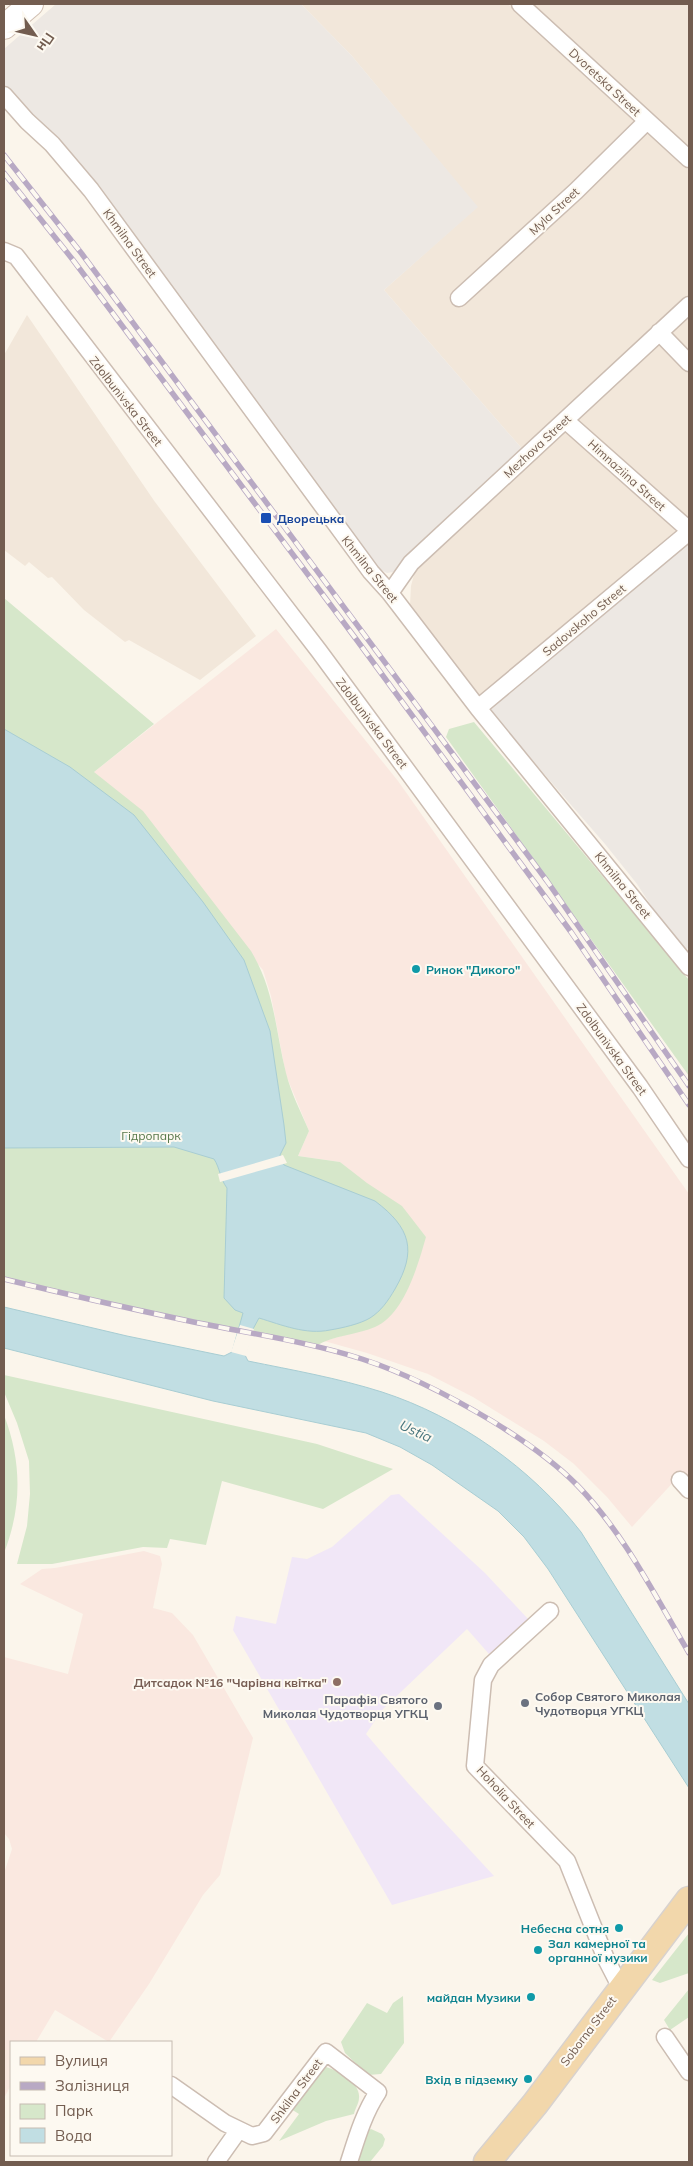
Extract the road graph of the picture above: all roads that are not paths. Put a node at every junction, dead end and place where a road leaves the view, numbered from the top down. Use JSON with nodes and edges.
{"nodes":[{"id":1,"x":31,"y":4,"type":"edge"},
{"id":2,"x":520,"y":4,"type":"edge"},
{"id":3,"x":4,"y":27,"type":"edge"},
{"id":4,"x":4,"y":95,"type":"edge"},
{"id":5,"x":647,"y":121,"type":"junction"},
{"id":6,"x":689,"y":159,"type":"edge"},
{"id":7,"x":4,"y":251,"type":"edge"},
{"id":8,"x":459,"y":298,"type":"dead end"},
{"id":9,"x":689,"y":305,"type":"edge"},
{"id":10,"x":659,"y":332,"type":"junction"},
{"id":11,"x":689,"y":363,"type":"edge"},
{"id":12,"x":566,"y":420,"type":"junction"},
{"id":13,"x":689,"y":531,"type":"edge"},
{"id":14,"x":390,"y":593,"type":"junction"},
{"id":15,"x":478,"y":708,"type":"junction"},
{"id":16,"x":689,"y":967,"type":"edge"},
{"id":17,"x":689,"y":1159,"type":"edge"},
{"id":18,"x":550,"y":1611,"type":"dead end"},
{"id":19,"x":689,"y":1900,"type":"edge"},
{"id":20,"x":621,"y":1988,"type":"junction"},
{"id":21,"x":665,"y":2037,"type":"dead end"},
{"id":22,"x":689,"y":2072,"type":"edge"},
{"id":23,"x":172,"y":2085,"type":"edge"},
{"id":24,"x":238,"y":2131,"type":"junction"},
{"id":25,"x":216,"y":2162,"type":"edge"},
{"id":26,"x":349,"y":2162,"type":"edge"},
{"id":27,"x":487,"y":2162,"type":"edge"}],
"edges":[{"from":1,"to":3,"type":"main road"},
{"from":2,"to":5,"type":"street","name":"Dvoretska Street"},
{"from":4,"to":14,"type":"street","name":"Khmilna Street"},
{"from":5,"to":6,"type":"street","name":"Dvoretska Street"},
{"from":5,"to":8,"type":"street","name":"Myla Street"},
{"from":7,"to":17,"type":"street","name":"Zdolbunivska Street"},
{"from":9,"to":10,"type":"street","name":"Mezhova Street"},
{"from":10,"to":11,"type":"street"},
{"from":10,"to":12,"type":"street","name":"Mezhova Street"},
{"from":12,"to":13,"type":"street","name":"Himnaziina Street"},
{"from":12,"to":14,"type":"street","name":"Mezhova Street"},
{"from":13,"to":15,"type":"street","name":"Sadovskoho Street"},
{"from":14,"to":15,"type":"street","name":"Khmilna Street"},
{"from":15,"to":16,"type":"street","name":"Khmilna Street"},
{"from":18,"to":20,"type":"street","name":"Hoholia Street"},
{"from":19,"to":20,"type":"main road","name":"Soborna Street"},
{"from":20,"to":27,"type":"main road","name":"Soborna Street"},
{"from":21,"to":22,"type":"street"},
{"from":23,"to":24,"type":"street","name":"Shkilna Street"},
{"from":24,"to":25,"type":"street"},
{"from":24,"to":26,"type":"street","name":"Shkilna Street"}]}
